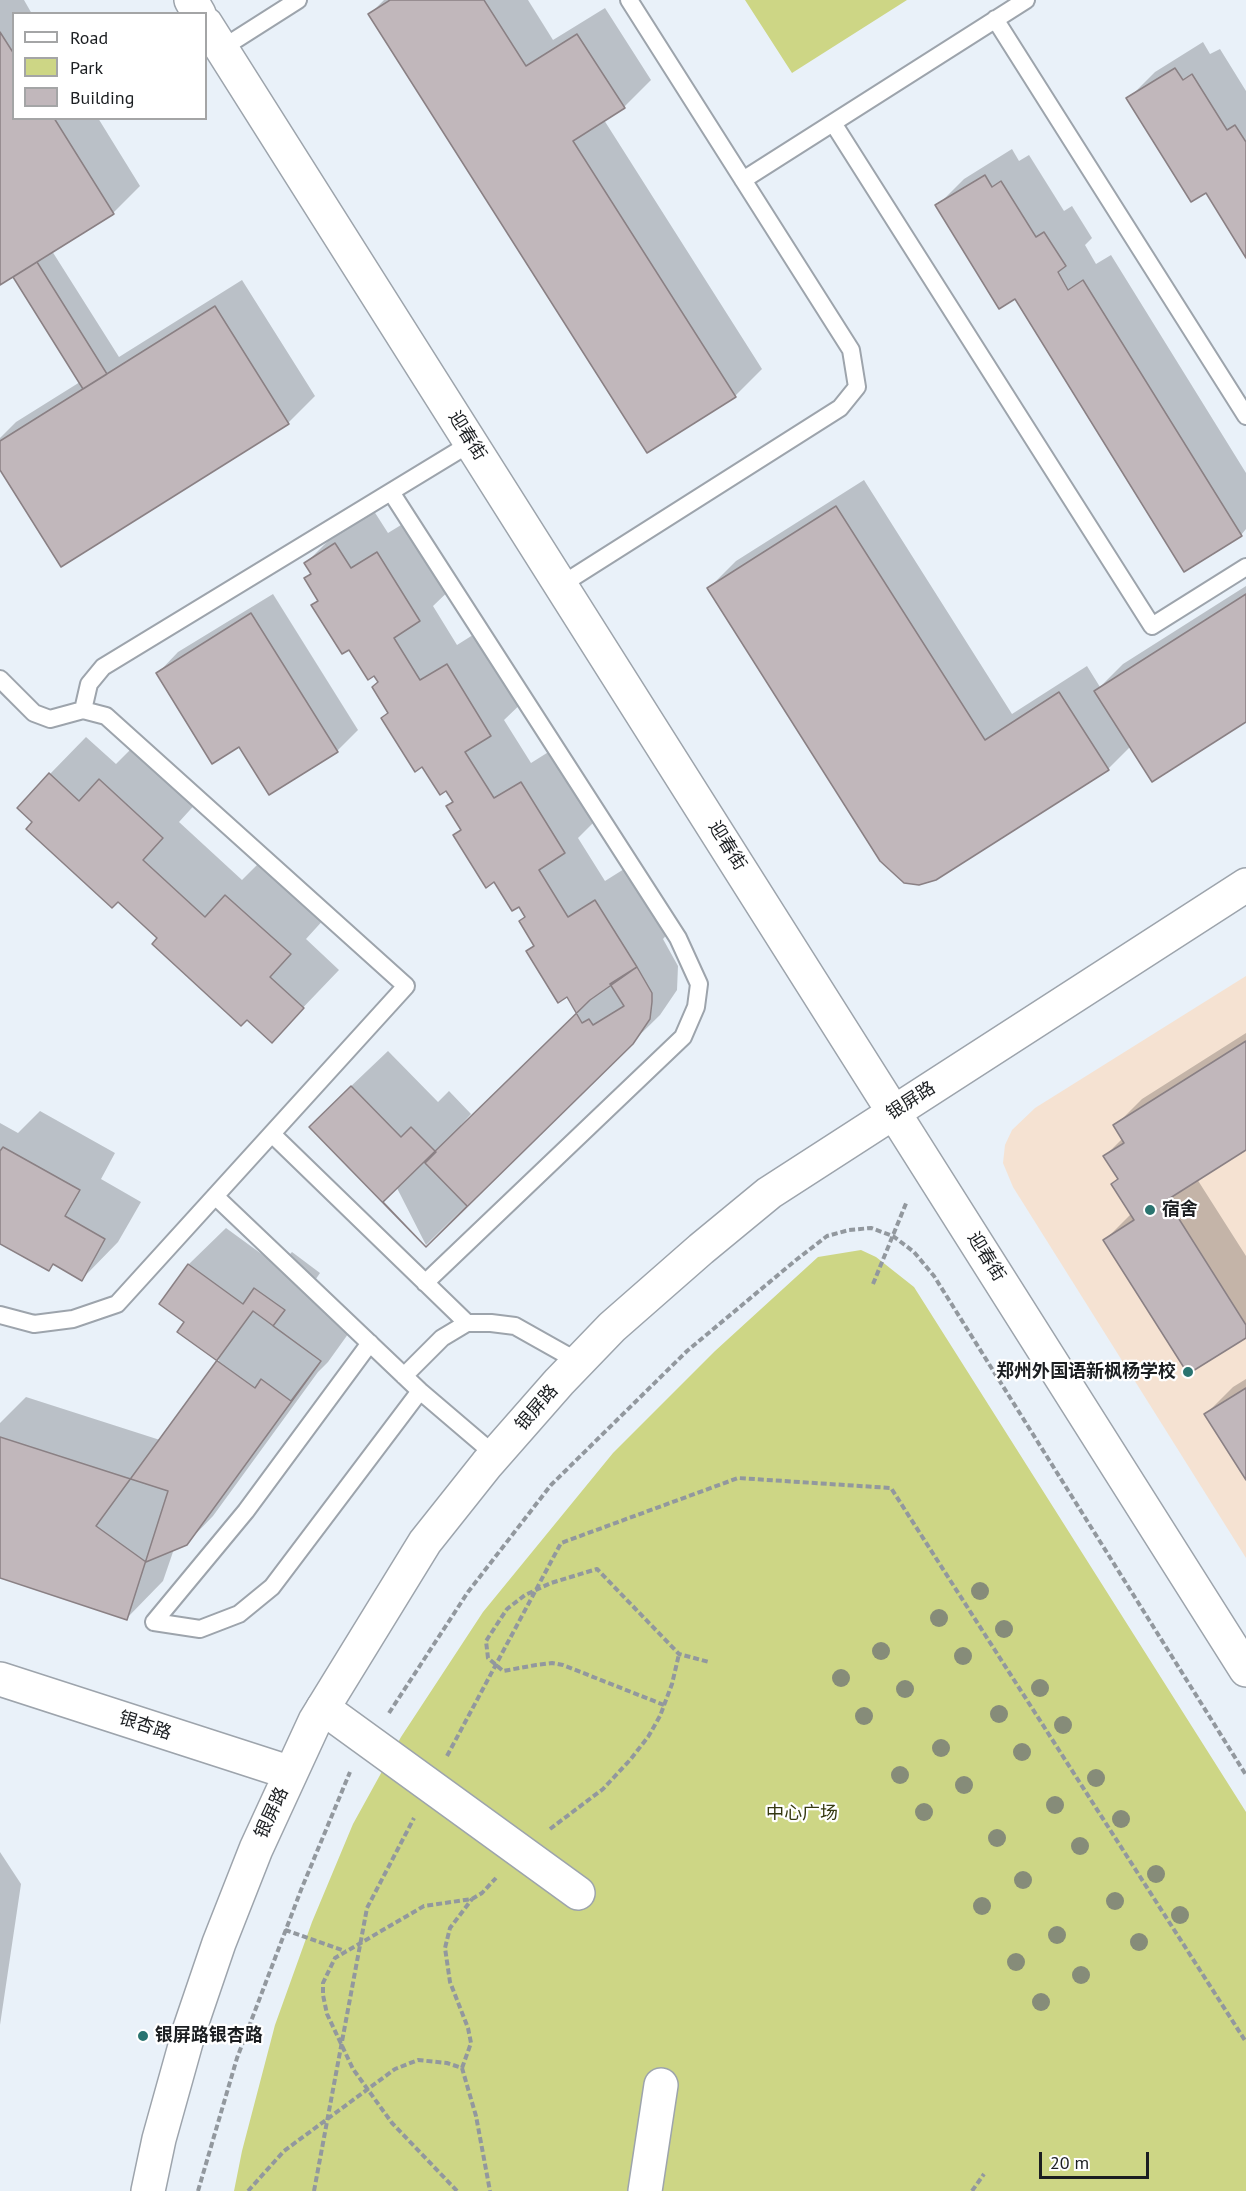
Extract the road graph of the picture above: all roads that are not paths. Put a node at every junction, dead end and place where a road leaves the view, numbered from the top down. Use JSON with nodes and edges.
{"nodes":[{"id":1,"x":298,"y":0,"type":"edge"},
{"id":2,"x":629,"y":0,"type":"edge"},
{"id":3,"x":1026,"y":0,"type":"edge"},
{"id":4,"x":995,"y":20,"type":"junction"},
{"id":5,"x":214,"y":36,"type":"edge"},
{"id":6,"x":833,"y":123,"type":"junction"},
{"id":7,"x":743,"y":180,"type":"junction"},
{"id":8,"x":1246,"y":416,"type":"edge"},
{"id":9,"x":471,"y":443,"type":"junction"},
{"id":10,"x":391,"y":492,"type":"junction"},
{"id":11,"x":1246,"y":567,"type":"edge"},
{"id":12,"x":561,"y":585,"type":"junction"},
{"id":13,"x":0,"y":679,"type":"edge"},
{"id":14,"x":82,"y":710,"type":"junction"},
{"id":15,"x":1246,"y":885,"type":"edge"},
{"id":16,"x":895,"y":1111,"type":"junction"},
{"id":17,"x":272,"y":1134,"type":"junction"},
{"id":18,"x":215,"y":1196,"type":"junction"},
{"id":19,"x":425,"y":1283,"type":"junction"},
{"id":20,"x":0,"y":1315,"type":"edge"},
{"id":21,"x":467,"y":1323,"type":"junction"},
{"id":22,"x":370,"y":1343,"type":"junction"},
{"id":23,"x":579,"y":1362,"type":"junction"},
{"id":24,"x":404,"y":1376,"type":"junction"},
{"id":25,"x":420,"y":1390,"type":"junction"},
{"id":26,"x":495,"y":1455,"type":"junction"},
{"id":27,"x":1246,"y":1670,"type":"edge"},
{"id":28,"x":0,"y":1679,"type":"edge"},
{"id":29,"x":323,"y":1708,"type":"junction"},
{"id":30,"x":291,"y":1773,"type":"junction"},
{"id":31,"x":578,"y":1893,"type":"dead end"},
{"id":32,"x":661,"y":2085,"type":"dead end"},
{"id":33,"x":148,"y":2191,"type":"edge"},
{"id":34,"x":645,"y":2191,"type":"edge"}],
"edges":[{"from":1,"to":5,"type":"lane"},
{"from":2,"to":7,"type":"lane"},
{"from":3,"to":4,"type":"lane"},
{"from":4,"to":6,"type":"lane"},
{"from":4,"to":8,"type":"lane"},
{"from":5,"to":9,"type":"street","name":"迎春街"},
{"from":6,"to":7,"type":"lane"},
{"from":6,"to":11,"type":"lane"},
{"from":7,"to":12,"type":"lane"},
{"from":9,"to":10,"type":"lane"},
{"from":9,"to":12,"type":"street","name":"迎春街"},
{"from":10,"to":14,"type":"lane"},
{"from":10,"to":19,"type":"lane"},
{"from":12,"to":16,"type":"street","name":"迎春街"},
{"from":13,"to":14,"type":"lane"},
{"from":14,"to":17,"type":"lane"},
{"from":15,"to":16,"type":"street","name":"银屏路"},
{"from":16,"to":23,"type":"street","name":"银屏路"},
{"from":16,"to":27,"type":"street","name":"迎春街"},
{"from":17,"to":18,"type":"lane"},
{"from":17,"to":19,"type":"lane"},
{"from":18,"to":20,"type":"lane"},
{"from":18,"to":22,"type":"lane"},
{"from":19,"to":21,"type":"lane"},
{"from":21,"to":23,"type":"lane"},
{"from":21,"to":24,"type":"lane"},
{"from":22,"to":24,"type":"lane"},
{"from":22,"to":25,"type":"lane"},
{"from":23,"to":26,"type":"street","name":"银屏路"},
{"from":24,"to":25,"type":"lane"},
{"from":25,"to":26,"type":"lane"},
{"from":26,"to":29,"type":"street","name":"银屏路"},
{"from":28,"to":30,"type":"street","name":"银杏路"},
{"from":29,"to":30,"type":"street","name":"银屏路"},
{"from":29,"to":31,"type":"street"},
{"from":30,"to":33,"type":"street","name":"银屏路"},
{"from":32,"to":34,"type":"street"}]}
